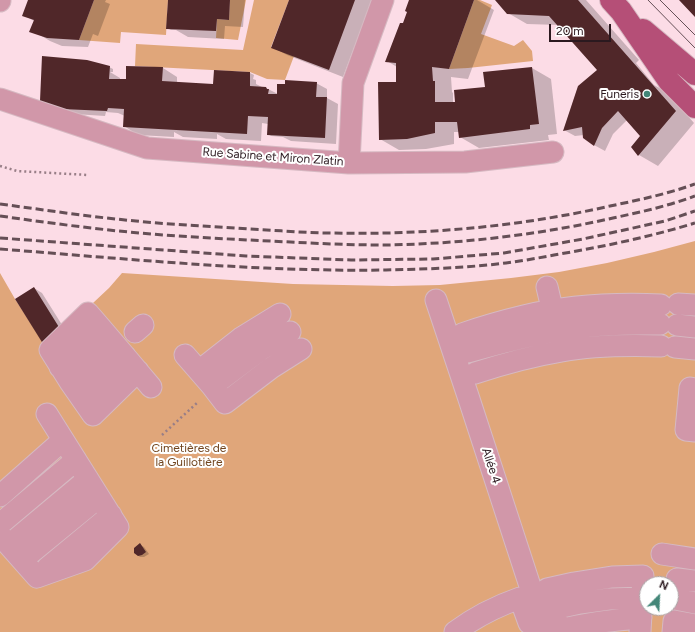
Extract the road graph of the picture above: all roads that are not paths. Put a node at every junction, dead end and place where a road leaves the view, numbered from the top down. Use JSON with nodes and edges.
{"nodes":[{"id":1,"x":383,"y":0,"type":"edge"},
{"id":2,"x":616,"y":5,"type":"edge"},
{"id":3,"x":695,"y":74,"type":"edge"},
{"id":4,"x":0,"y":99,"type":"edge"},
{"id":5,"x":695,"y":107,"type":"edge"},
{"id":6,"x":553,"y":152,"type":"dead end"},
{"id":7,"x":349,"y":163,"type":"junction"},
{"id":8,"x":547,"y":287,"type":"dead end"},
{"id":9,"x":436,"y":300,"type":"dead end"},
{"id":10,"x":553,"y":310,"type":"junction"},
{"id":11,"x":280,"y":314,"type":"dead end"},
{"id":12,"x":678,"y":315,"type":"edge"},
{"id":13,"x":558,"y":330,"type":"junction"},
{"id":14,"x":290,"y":332,"type":"dead end"},
{"id":15,"x":677,"y":347,"type":"edge"},
{"id":16,"x":301,"y":349,"type":"dead end"},
{"id":17,"x":562,"y":350,"type":"junction"},
{"id":18,"x":126,"y":357,"type":"junction"},
{"id":19,"x":199,"y":370,"type":"junction"},
{"id":20,"x":475,"y":373,"type":"dead end"},
{"id":21,"x":65,"y":374,"type":"junction"},
{"id":22,"x":695,"y":389,"type":"edge"},
{"id":23,"x":692,"y":410,"type":"edge"},
{"id":24,"x":47,"y":414,"type":"dead end"},
{"id":25,"x":695,"y":431,"type":"edge"},
{"id":26,"x":63,"y":440,"type":"junction"},
{"id":27,"x":76,"y":460,"type":"junction"},
{"id":28,"x":88,"y":479,"type":"junction"},
{"id":29,"x":0,"y":496,"type":"edge"},
{"id":30,"x":99,"y":497,"type":"junction"},
{"id":31,"x":0,"y":524,"type":"edge"},
{"id":32,"x":11,"y":546,"type":"edge"},
{"id":33,"x":662,"y":554,"type":"dead end"},
{"id":34,"x":695,"y":559,"type":"edge"},
{"id":35,"x":695,"y":581,"type":"edge"},
{"id":36,"x":695,"y":603,"type":"edge"},
{"id":37,"x":524,"y":609,"type":"junction"},
{"id":38,"x":641,"y":625,"type":"edge"},
{"id":39,"x":695,"y":625,"type":"edge"},
{"id":40,"x":542,"y":631,"type":"edge"},
{"id":41,"x":455,"y":632,"type":"edge"},
{"id":42,"x":478,"y":632,"type":"edge"},
{"id":43,"x":673,"y":632,"type":"edge"}],
"edges":[{"from":1,"to":7,"type":"street"},
{"from":2,"to":3,"type":"main road"},
{"from":2,"to":5,"type":"main road"},
{"from":4,"to":7,"type":"street","name":"Rue Sabine et Miron Zlatin"},
{"from":6,"to":7,"type":"street","name":"Rue Sabine et Miron Zlatin"},
{"from":8,"to":10,"type":"street"},
{"from":9,"to":40,"type":"street","name":"Allée 4"},
{"from":10,"to":12,"type":"street"},
{"from":10,"to":13,"type":"street"},
{"from":10,"to":13,"type":"street"},
{"from":11,"to":19,"type":"street"},
{"from":12,"to":13,"type":"street"},
{"from":13,"to":17,"type":"street"},
{"from":14,"to":19,"type":"street"},
{"from":15,"to":17,"type":"street"},
{"from":16,"to":19,"type":"street"},
{"from":17,"to":20,"type":"street"},
{"from":18,"to":21,"type":"street"},
{"from":18,"to":21,"type":"street"},
{"from":18,"to":21,"type":"street"},
{"from":22,"to":23,"type":"street"},
{"from":23,"to":25,"type":"street"},
{"from":24,"to":26,"type":"street"},
{"from":26,"to":27,"type":"street"},
{"from":26,"to":29,"type":"street"},
{"from":27,"to":28,"type":"street"},
{"from":27,"to":31,"type":"street"},
{"from":28,"to":30,"type":"street"},
{"from":28,"to":32,"type":"street"},
{"from":30,"to":32,"type":"street"},
{"from":30,"to":32,"type":"street"},
{"from":33,"to":34,"type":"street"},
{"from":35,"to":36,"type":"street"},
{"from":37,"to":40,"type":"street"},
{"from":37,"to":41,"type":"street"},
{"from":37,"to":42,"type":"street"},
{"from":38,"to":40,"type":"street"},
{"from":38,"to":40,"type":"street"},
{"from":39,"to":43,"type":"street"}]}
